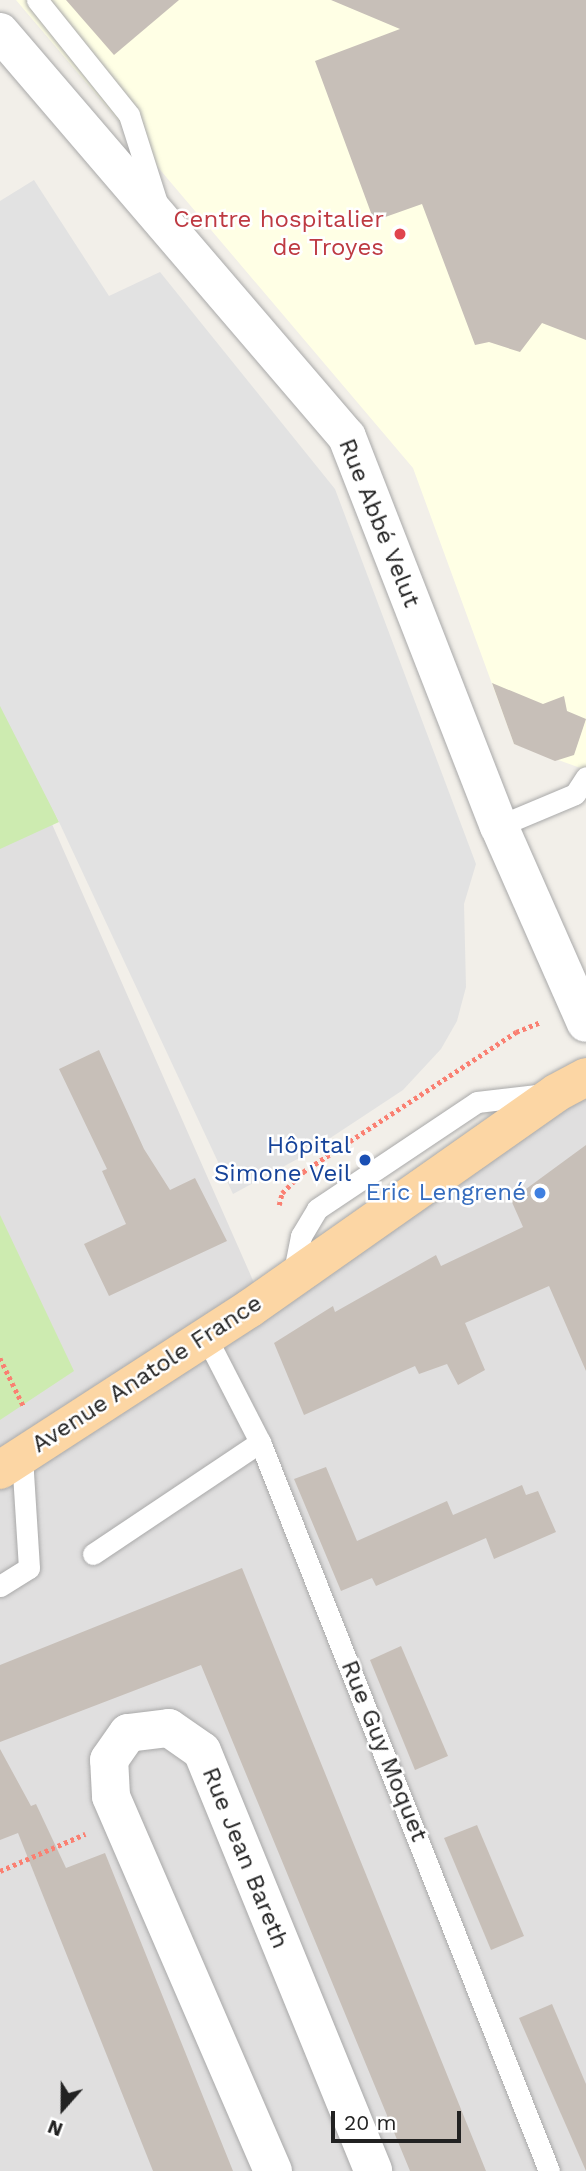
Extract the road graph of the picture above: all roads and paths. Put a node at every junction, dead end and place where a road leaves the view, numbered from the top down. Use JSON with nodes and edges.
{"nodes":[{"id":1,"x":37,"y":0,"type":"edge"},
{"id":2,"x":0,"y":32,"type":"edge"},
{"id":3,"x":163,"y":222,"type":"junction"},
{"id":4,"x":586,"y":777,"type":"edge"},
{"id":5,"x":499,"y":826,"type":"junction"},
{"id":6,"x":586,"y":1023,"type":"edge"},
{"id":7,"x":571,"y":1085,"type":"edge"},
{"id":8,"x":206,"y":1337,"type":"junction"},
{"id":9,"x":0,"y":1358,"type":"edge"},
{"id":10,"x":260,"y":1442,"type":"junction"},
{"id":11,"x":21,"y":1457,"type":"edge"},
{"id":12,"x":93,"y":1554,"type":"dead end"},
{"id":13,"x":0,"y":1586,"type":"edge"},
{"id":14,"x":121,"y":1818,"type":"junction"},
{"id":15,"x":0,"y":1871,"type":"edge"},
{"id":16,"x":273,"y":2171,"type":"edge"},
{"id":17,"x":373,"y":2171,"type":"edge"},
{"id":18,"x":549,"y":2171,"type":"edge"}],
"edges":[{"from":1,"to":3,"type":"lane"},
{"from":2,"to":3,"type":"street","name":"Rue Abbé Velut"},
{"from":3,"to":5,"type":"street","name":"Rue Abbé Velut"},
{"from":4,"to":5,"type":"lane"},
{"from":5,"to":6,"type":"street","name":"Rue Abbé Velut"},
{"from":7,"to":8,"type":"main road","name":"Avenue Anatole France"},
{"from":8,"to":10,"type":"lane","name":"Rue Guy Moquet"},
{"from":8,"to":11,"type":"main road","name":"Avenue Anatole France"},
{"from":9,"to":11,"type":"path"},
{"from":10,"to":12,"type":"lane"},
{"from":10,"to":18,"type":"lane","name":"Rue Guy Moquet"},
{"from":11,"to":13,"type":"lane"},
{"from":14,"to":15,"type":"path"},
{"from":14,"to":16,"type":"street","name":"Rue Jean Bareth"},
{"from":14,"to":17,"type":"street","name":"Rue Jean Bareth"}]}
